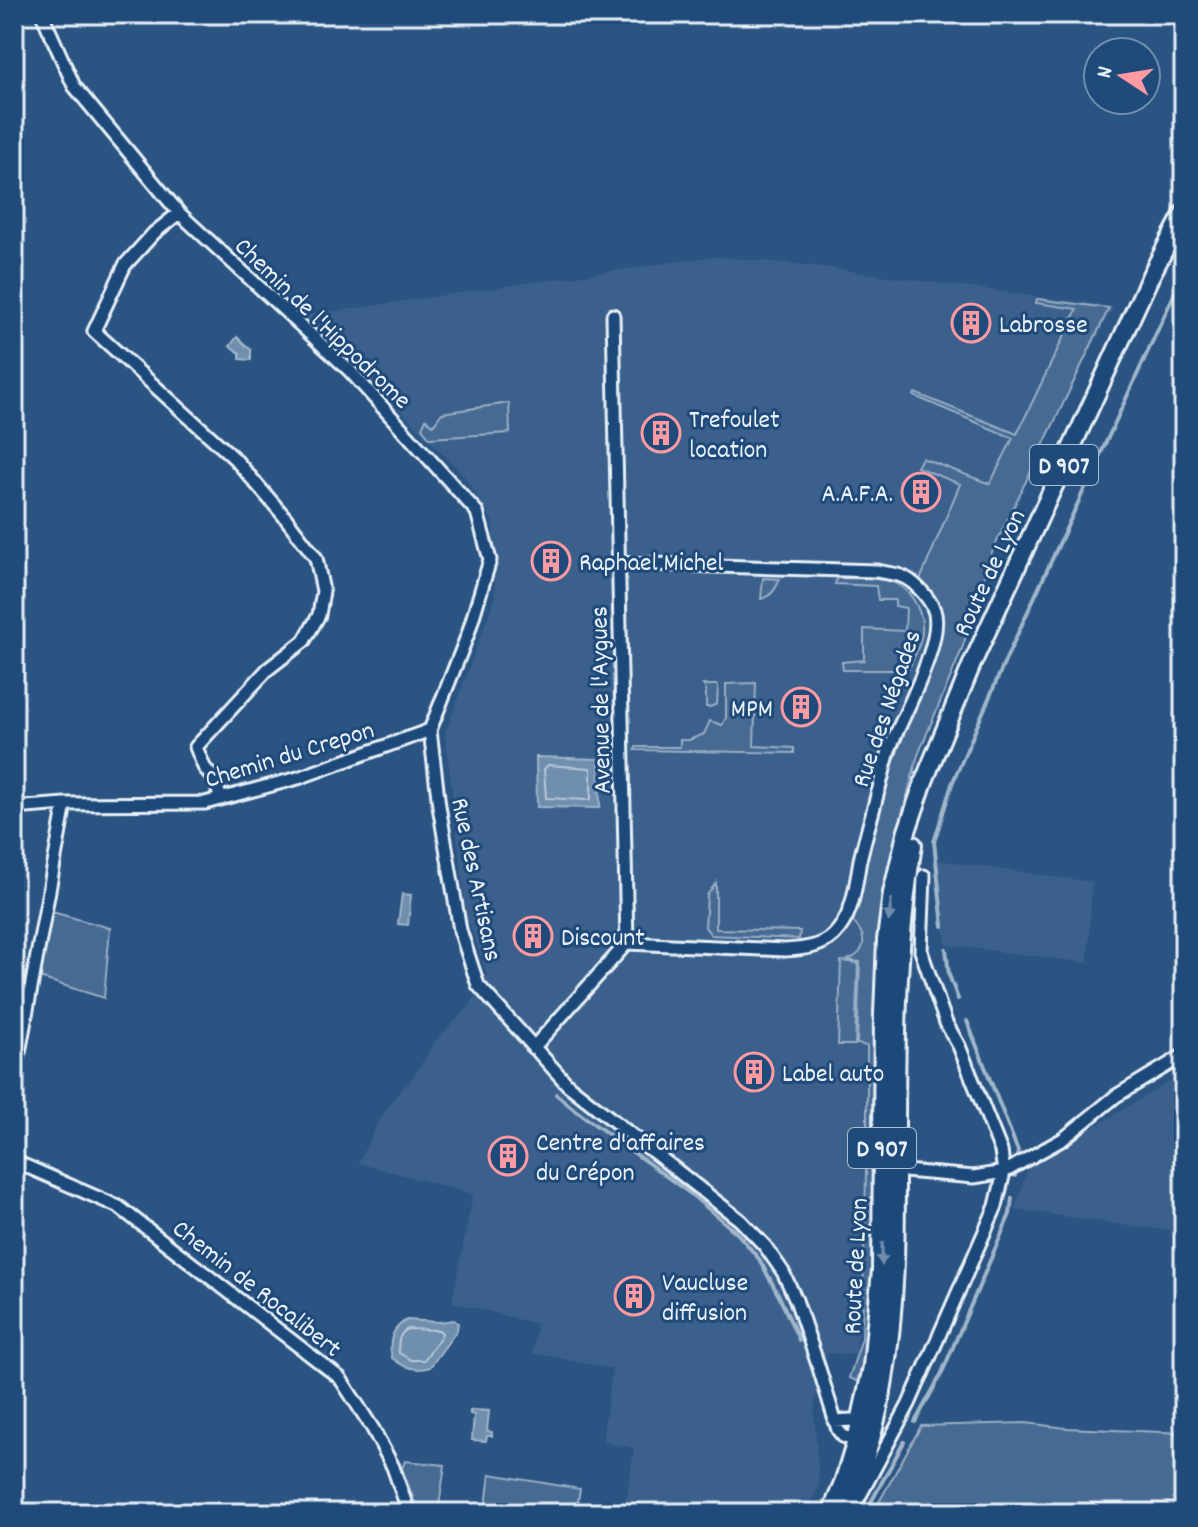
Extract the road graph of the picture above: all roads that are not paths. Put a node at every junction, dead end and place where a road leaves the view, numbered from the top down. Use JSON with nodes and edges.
{"nodes":[{"id":1,"x":42,"y":14,"type":"edge"},
{"id":2,"x":179,"y":213,"type":"junction"},
{"id":3,"x":1184,"y":213,"type":"edge"},
{"id":4,"x":613,"y":315,"type":"dead end"},
{"id":5,"x":618,"y":563,"type":"junction"},
{"id":6,"x":430,"y":730,"type":"junction"},
{"id":7,"x":221,"y":799,"type":"junction"},
{"id":8,"x":65,"y":804,"type":"junction"},
{"id":9,"x":14,"y":808,"type":"edge"},
{"id":10,"x":924,"y":876,"type":"dead end"},
{"id":11,"x":627,"y":943,"type":"junction"},
{"id":12,"x":533,"y":1048,"type":"junction"},
{"id":13,"x":1184,"y":1055,"type":"edge"},
{"id":14,"x":14,"y":1080,"type":"edge"},
{"id":15,"x":14,"y":1161,"type":"edge"},
{"id":16,"x":889,"y":1170,"type":"junction"},
{"id":17,"x":1004,"y":1172,"type":"junction"},
{"id":18,"x":834,"y":1421,"type":"junction"},
{"id":19,"x":864,"y":1431,"type":"junction"},
{"id":20,"x":409,"y":1513,"type":"edge"},
{"id":21,"x":844,"y":1513,"type":"edge"}],
"edges":[{"from":1,"to":2,"type":"street","name":"Chemin de l'Hippodrome"},
{"from":2,"to":6,"type":"street","name":"Chemin de l'Hippodrome"},
{"from":2,"to":7,"type":"street"},
{"from":3,"to":16,"type":"main road","name":"Route de Lyon","number":"D 907"},
{"from":4,"to":5,"type":"street","name":"Avenue de l'Aygues"},
{"from":5,"to":11,"type":"street","name":"Avenue de l'Aygues"},
{"from":5,"to":11,"type":"street","name":"Rue des Négades"},
{"from":6,"to":7,"type":"street","name":"Chemin du Crepon"},
{"from":6,"to":12,"type":"street","name":"Rue des Artisans"},
{"from":7,"to":8,"type":"street","name":"Chemin du Crepon"},
{"from":8,"to":9,"type":"street","name":"Chemin du Crepon"},
{"from":8,"to":14,"type":"street"},
{"from":10,"to":17,"type":"street"},
{"from":11,"to":12,"type":"street"},
{"from":12,"to":18,"type":"street","name":"Rue des Artisans"},
{"from":13,"to":17,"type":"street"},
{"from":15,"to":20,"type":"street","name":"Chemin de Rocalibert"},
{"from":16,"to":17,"type":"street"},
{"from":16,"to":19,"type":"main road","name":"Route de Lyon","number":"D 907"},
{"from":17,"to":21,"type":"street"},
{"from":18,"to":19,"type":"street"},
{"from":18,"to":19,"type":"street"},
{"from":19,"to":21,"type":"main road","name":"Route de Lyon","number":"D 907"},
{"from":19,"to":21,"type":"main road","name":"Route de Lyon","number":"D 907"}]}
